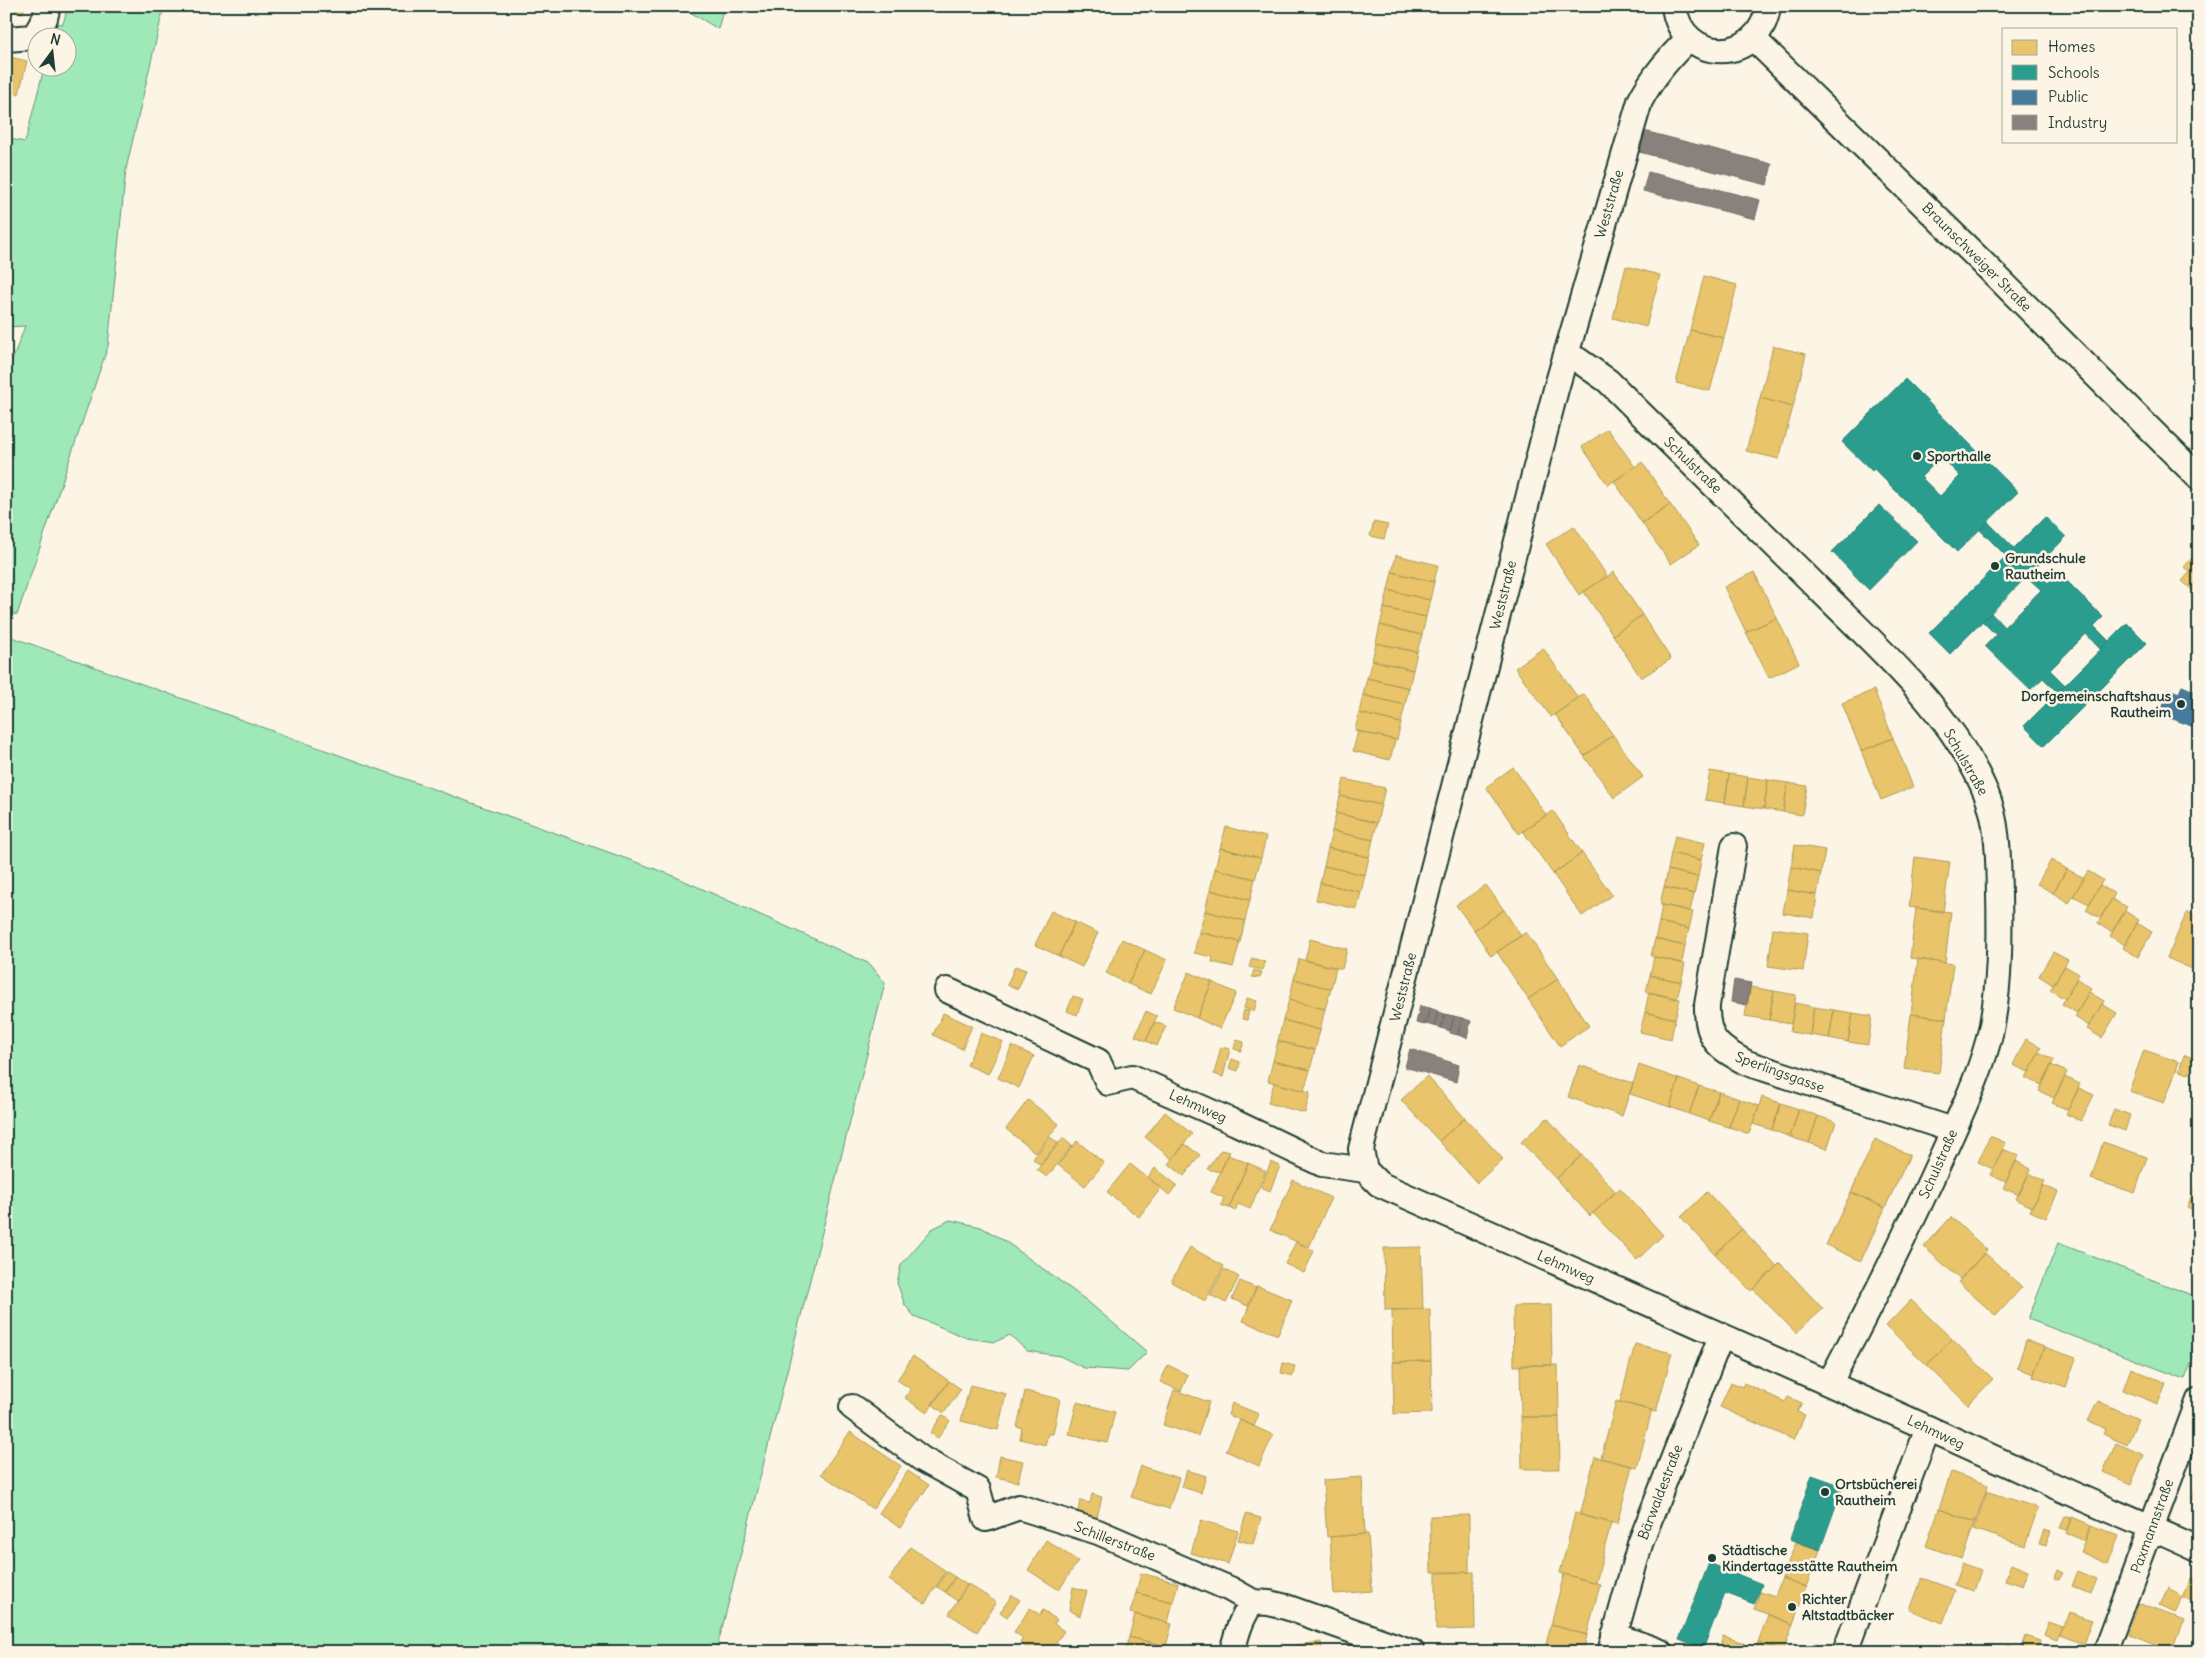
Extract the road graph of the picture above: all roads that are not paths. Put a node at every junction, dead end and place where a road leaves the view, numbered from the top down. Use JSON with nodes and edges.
{"nodes":[{"id":1,"x":48,"y":6,"type":"edge"},
{"id":2,"x":1674,"y":6,"type":"edge"},
{"id":3,"x":1768,"y":6,"type":"edge"},
{"id":4,"x":1689,"y":38,"type":"junction"},
{"id":5,"x":1753,"y":38,"type":"junction"},
{"id":6,"x":6,"y":40,"type":"edge"},
{"id":7,"x":1566,"y":356,"type":"junction"},
{"id":8,"x":2199,"y":478,"type":"edge"},
{"id":9,"x":1734,"y":846,"type":"dead end"},
{"id":10,"x":947,"y":990,"type":"dead end"},
{"id":11,"x":1953,"y":1130,"type":"junction"},
{"id":12,"x":1365,"y":1170,"type":"junction"},
{"id":13,"x":1721,"y":1336,"type":"junction"},
{"id":14,"x":1830,"y":1382,"type":"junction"},
{"id":15,"x":2199,"y":1400,"type":"edge"},
{"id":16,"x":852,"y":1407,"type":"dead end"},
{"id":17,"x":1928,"y":1428,"type":"junction"},
{"id":18,"x":2152,"y":1527,"type":"junction"},
{"id":19,"x":2199,"y":1550,"type":"edge"},
{"id":20,"x":1253,"y":1602,"type":"junction"},
{"id":21,"x":1612,"y":1643,"type":"edge"},
{"id":22,"x":1232,"y":1652,"type":"edge"},
{"id":23,"x":1412,"y":1652,"type":"edge"},
{"id":24,"x":1661,"y":1652,"type":"edge"},
{"id":25,"x":1845,"y":1652,"type":"edge"},
{"id":26,"x":2105,"y":1652,"type":"edge"}],
"edges":[{"from":1,"to":6,"type":"street"},
{"from":2,"to":4,"type":"street"},
{"from":3,"to":5,"type":"street"},
{"from":4,"to":5,"type":"street"},
{"from":4,"to":7,"type":"street","name":"Weststraße"},
{"from":5,"to":8,"type":"street","name":"Braunschweiger Straße"},
{"from":7,"to":11,"type":"street","name":"Schulstraße"},
{"from":7,"to":12,"type":"street","name":"Weststraße"},
{"from":9,"to":11,"type":"street","name":"Sperlingsgasse"},
{"from":10,"to":12,"type":"street","name":"Lehmweg"},
{"from":11,"to":14,"type":"street","name":"Schulstraße"},
{"from":12,"to":13,"type":"street","name":"Lehmweg"},
{"from":13,"to":14,"type":"street","name":"Lehmweg"},
{"from":13,"to":21,"type":"street","name":"Bärwaldestraße"},
{"from":14,"to":17,"type":"street","name":"Lehmweg"},
{"from":15,"to":18,"type":"street","name":"Paxmannstraße"},
{"from":16,"to":20,"type":"street","name":"Schillerstraße"},
{"from":17,"to":18,"type":"street","name":"Lehmweg"},
{"from":17,"to":25,"type":"street"},
{"from":18,"to":19,"type":"street","name":"Lehmweg"},
{"from":18,"to":26,"type":"street","name":"Paxmannstraße"},
{"from":20,"to":22,"type":"street"},
{"from":20,"to":23,"type":"street","name":"Schillerstraße"},
{"from":21,"to":24,"type":"street"}]}
